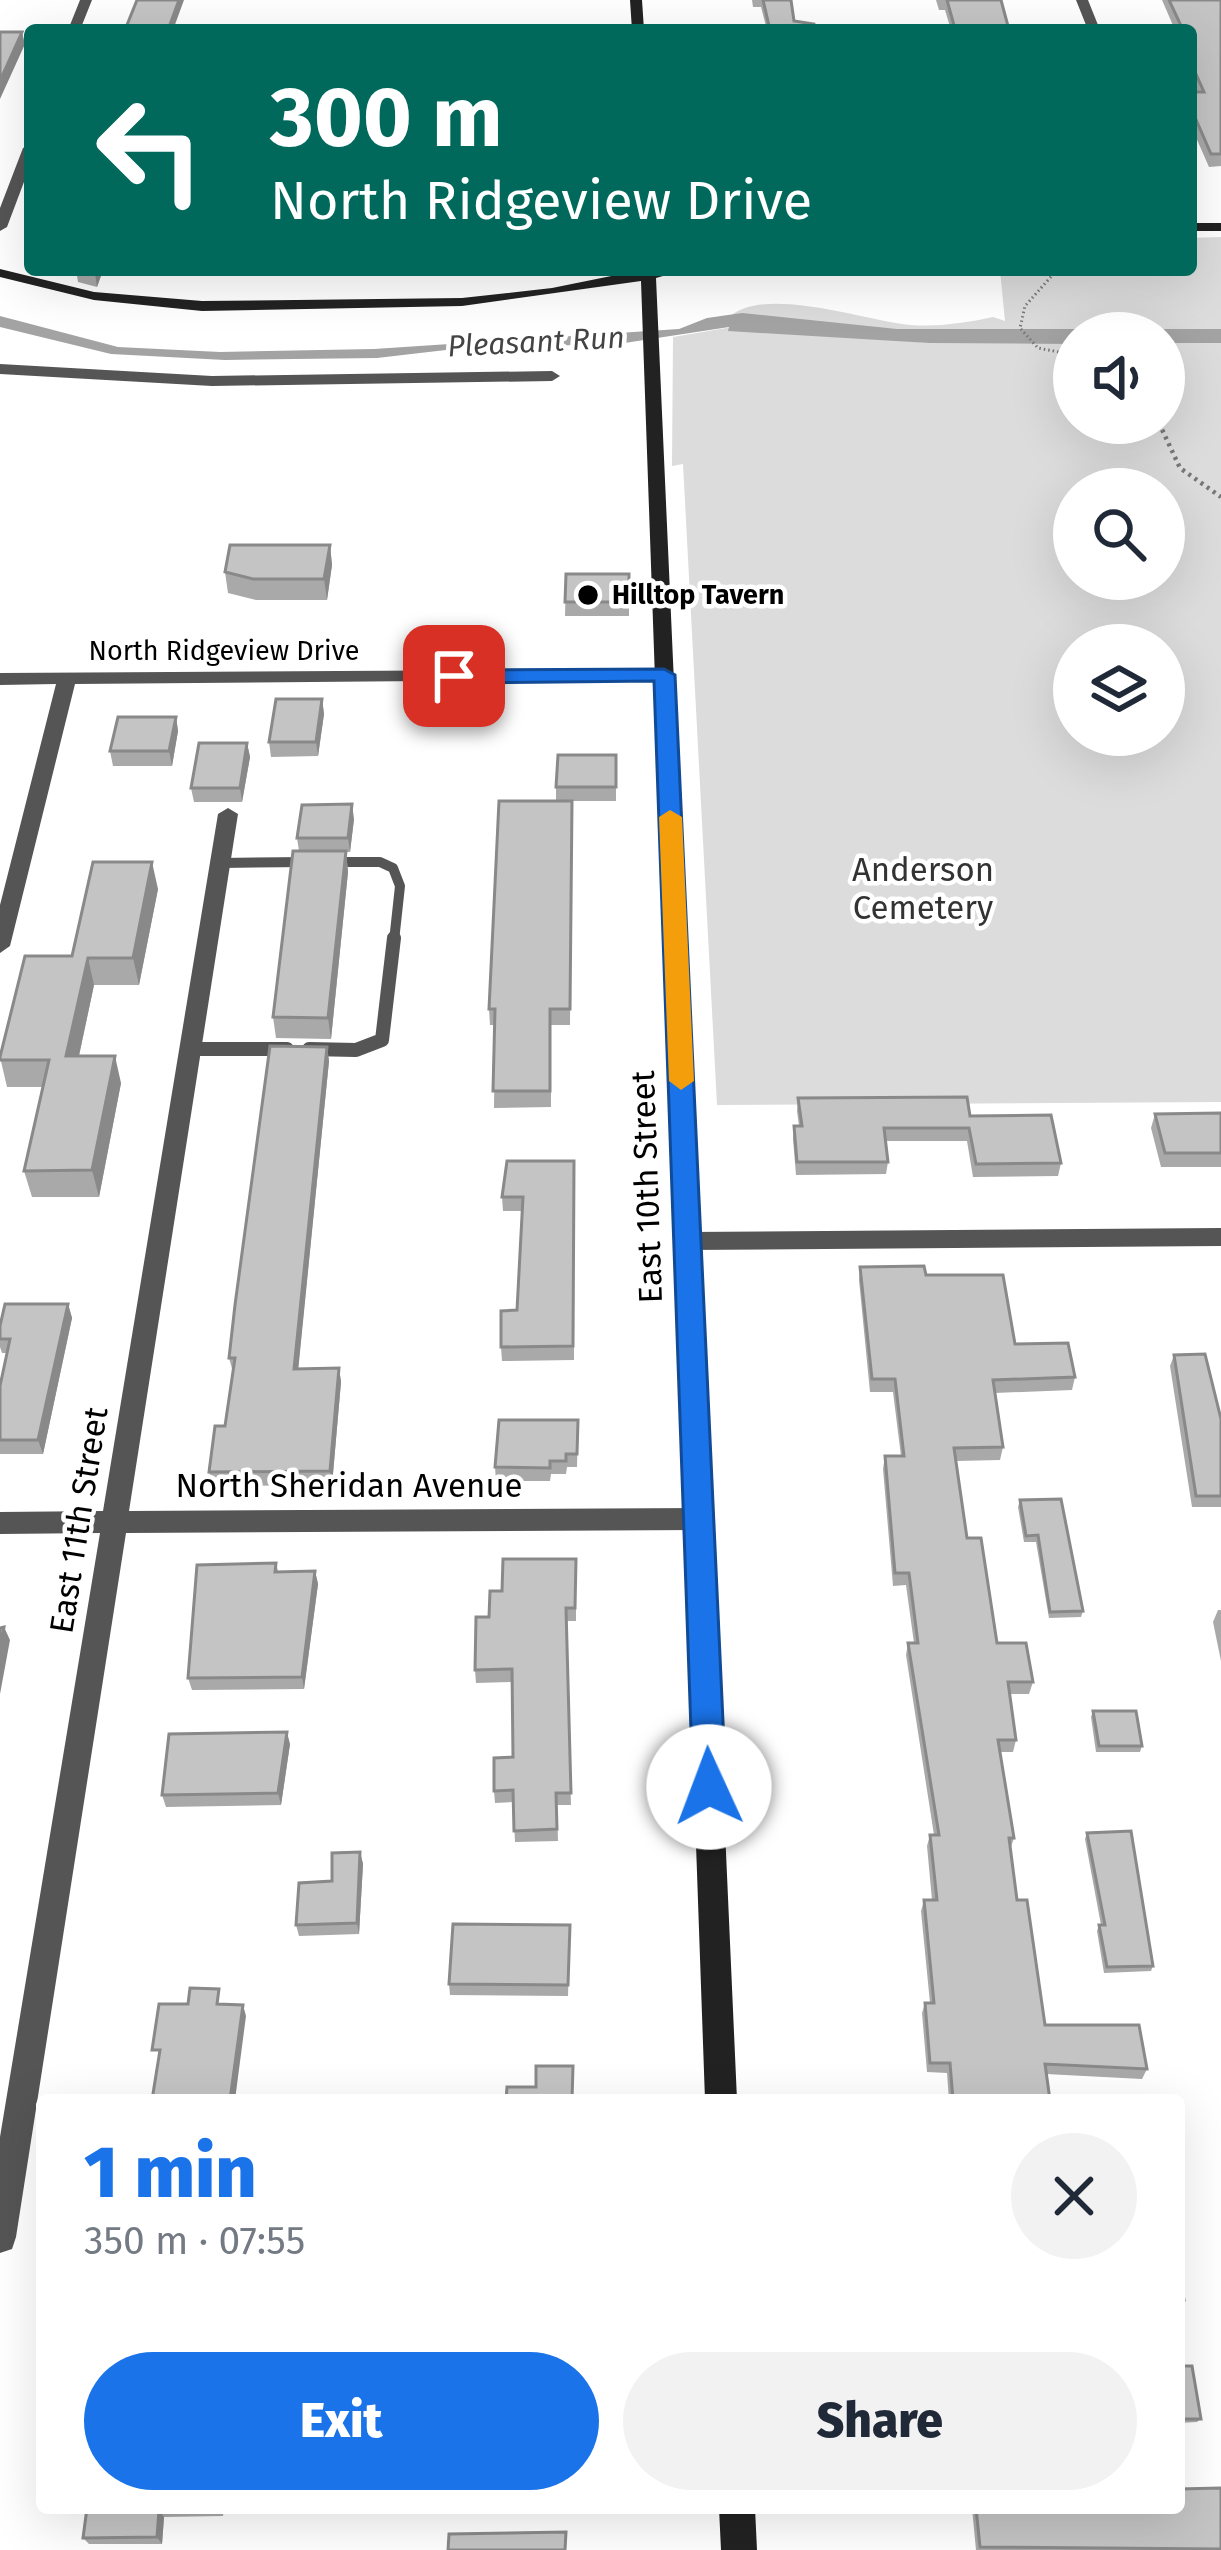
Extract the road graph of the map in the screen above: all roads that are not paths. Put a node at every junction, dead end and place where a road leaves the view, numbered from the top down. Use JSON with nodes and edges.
{"nodes":[{"id":1,"x":24,"y":164,"type":"edge"},
{"id":2,"x":0,"y":227,"type":"edge"},
{"id":3,"x":0,"y":273,"type":"edge"},
{"id":4,"x":629,"y":276,"type":"edge"},
{"id":5,"x":648,"y":276,"type":"edge"},
{"id":6,"x":0,"y":369,"type":"edge"},
{"id":7,"x":552,"y":376,"type":"dead end"},
{"id":8,"x":664,"y":675,"type":"junction"},
{"id":9,"x":0,"y":679,"type":"edge"},
{"id":10,"x":68,"y":679,"type":"junction"},
{"id":11,"x":228,"y":814,"type":"dead end"},
{"id":12,"x":219,"y":863,"type":"junction"},
{"id":13,"x":0,"y":946,"type":"edge"},
{"id":14,"x":190,"y":1049,"type":"junction"},
{"id":15,"x":1221,"y":1238,"type":"edge"},
{"id":16,"x":688,"y":1241,"type":"junction"},
{"id":17,"x":699,"y":1519,"type":"junction"},
{"id":18,"x":0,"y":1523,"type":"edge"},
{"id":19,"x":114,"y":1523,"type":"junction"},
{"id":20,"x":722,"y":2094,"type":"edge"},
{"id":21,"x":0,"y":2237,"type":"edge"},
{"id":22,"x":737,"y":2514,"type":"edge"},
{"id":23,"x":739,"y":2550,"type":"edge"}],
"edges":[{"from":1,"to":2,"type":"street"},
{"from":3,"to":4,"type":"main road"},
{"from":5,"to":8,"type":"main road","name":"East 10th Street"},
{"from":6,"to":7,"type":"street"},
{"from":8,"to":10,"type":"street","name":"North Ridgeview Drive"},
{"from":8,"to":16,"type":"main road","name":"East 10th Street"},
{"from":9,"to":10,"type":"street","name":"North Ridgeview Drive"},
{"from":10,"to":13,"type":"street"},
{"from":11,"to":12,"type":"street","name":"East 11th Street"},
{"from":12,"to":14,"type":"street","name":"East 11th Street"},
{"from":12,"to":14,"type":"lane"},
{"from":14,"to":19,"type":"street","name":"East 11th Street"},
{"from":15,"to":16,"type":"street"},
{"from":16,"to":17,"type":"main road","name":"East 10th Street"},
{"from":17,"to":19,"type":"street","name":"North Sheridan Avenue"},
{"from":17,"to":20,"type":"main road","name":"East 10th Street"},
{"from":18,"to":19,"type":"street","name":"North Sheridan Avenue"},
{"from":19,"to":21,"type":"street","name":"East 11th Street"},
{"from":22,"to":23,"type":"main road"}]}
